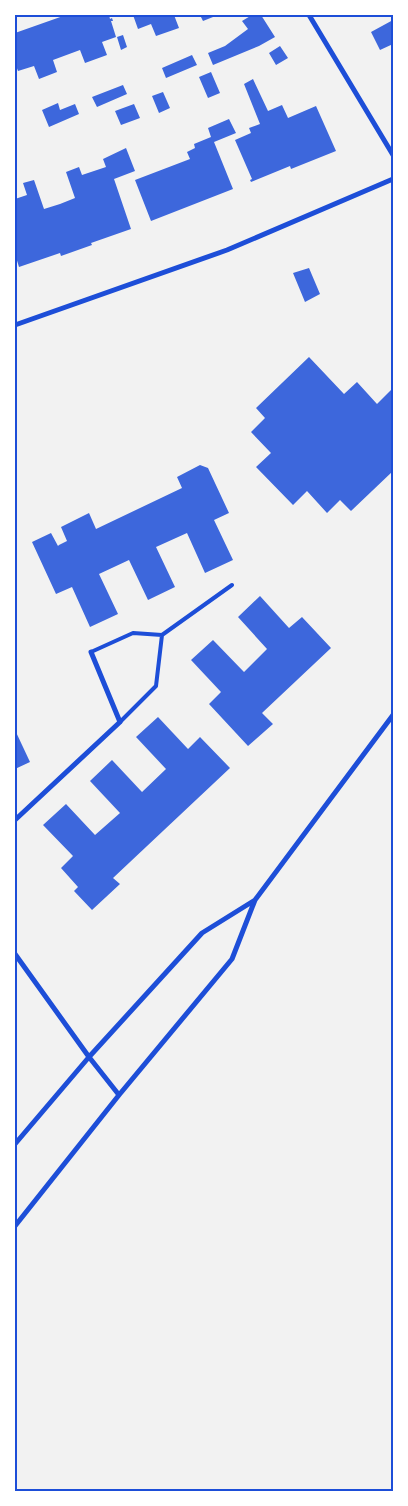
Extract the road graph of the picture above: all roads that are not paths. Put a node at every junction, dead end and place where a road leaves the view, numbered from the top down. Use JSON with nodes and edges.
{"nodes":[{"id":1,"x":309,"y":15,"type":"edge"},
{"id":2,"x":393,"y":155,"type":"edge"},
{"id":3,"x":393,"y":179,"type":"edge"},
{"id":4,"x":15,"y":325,"type":"edge"},
{"id":5,"x":232,"y":585,"type":"dead end"},
{"id":6,"x":162,"y":635,"type":"junction"},
{"id":7,"x":91,"y":652,"type":"joint"},
{"id":8,"x":393,"y":716,"type":"edge"},
{"id":9,"x":120,"y":722,"type":"junction"},
{"id":10,"x":15,"y":820,"type":"edge"},
{"id":11,"x":255,"y":900,"type":"junction"},
{"id":12,"x":15,"y":954,"type":"edge"},
{"id":13,"x":89,"y":1057,"type":"junction"},
{"id":14,"x":119,"y":1096,"type":"junction"},
{"id":15,"x":15,"y":1144,"type":"edge"},
{"id":16,"x":15,"y":1226,"type":"edge"}],
"edges":[{"from":1,"to":2,"type":"street"},
{"from":3,"to":4,"type":"street"},
{"from":5,"to":6,"type":"lane"},
{"from":6,"to":7,"type":"lane"},
{"from":6,"to":9,"type":"lane"},
{"from":7,"to":9,"type":"street"},
{"from":8,"to":11,"type":"street"},
{"from":9,"to":10,"type":"street"},
{"from":11,"to":13,"type":"street"},
{"from":11,"to":14,"type":"street"},
{"from":12,"to":13,"type":"street"},
{"from":13,"to":14,"type":"street"},
{"from":13,"to":15,"type":"street"},
{"from":14,"to":16,"type":"street"}]}
